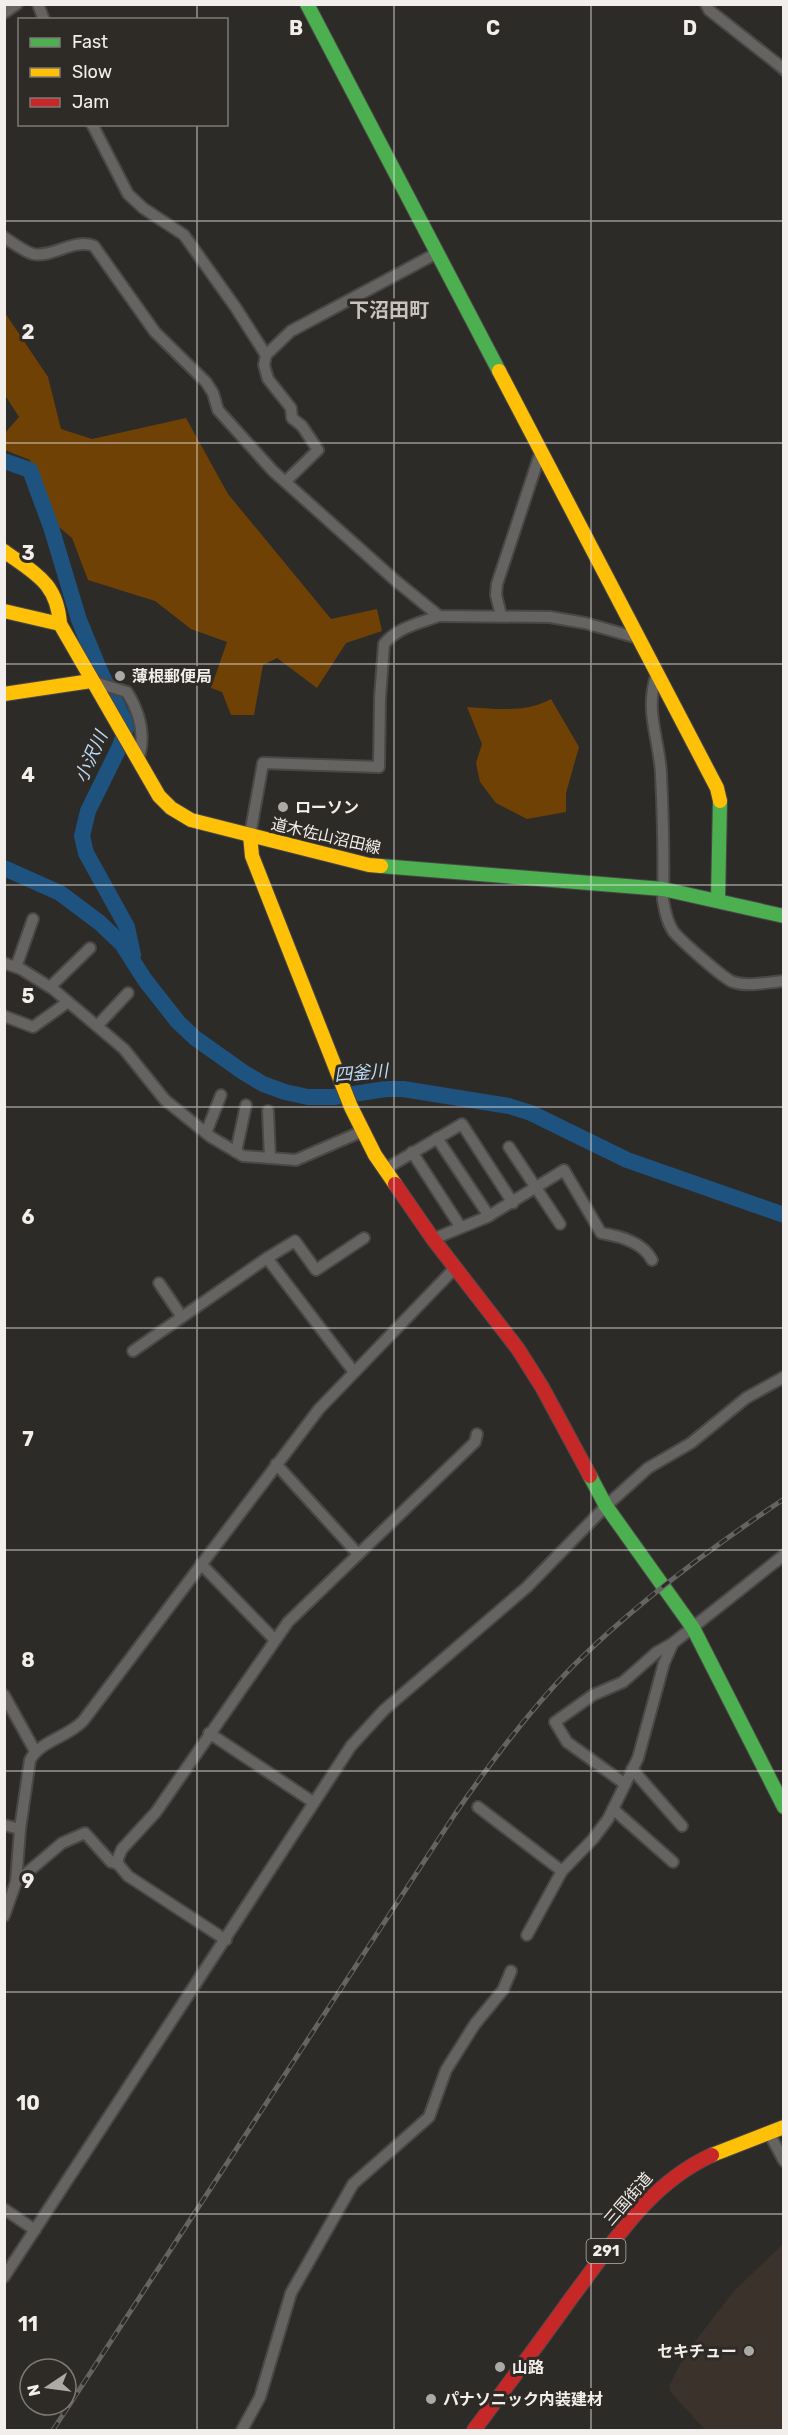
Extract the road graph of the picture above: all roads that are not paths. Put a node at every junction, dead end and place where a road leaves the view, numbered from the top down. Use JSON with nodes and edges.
{"nodes":[{"id":1,"x":17,"y":4,"type":"edge"},
{"id":2,"x":307,"y":4,"type":"edge"},
{"id":3,"x":706,"y":4,"type":"edge"},
{"id":4,"x":5,"y":12,"type":"edge"},
{"id":5,"x":783,"y":69,"type":"edge"},
{"id":6,"x":93,"y":126,"type":"edge"},
{"id":7,"x":4,"y":237,"type":"edge"},
{"id":8,"x":437,"y":253,"type":"junction"},
{"id":9,"x":266,"y":355,"type":"junction"},
{"id":10,"x":541,"y":451,"type":"junction"},
{"id":11,"x":286,"y":481,"type":"junction"},
{"id":12,"x":4,"y":551,"type":"edge"},
{"id":13,"x":4,"y":611,"type":"edge"},
{"id":14,"x":501,"y":615,"type":"junction"},
{"id":15,"x":440,"y":616,"type":"junction"},
{"id":16,"x":60,"y":624,"type":"junction"},
{"id":17,"x":638,"y":638,"type":"junction"},
{"id":18,"x":657,"y":673,"type":"junction"},
{"id":19,"x":93,"y":683,"type":"junction"},
{"id":20,"x":4,"y":694,"type":"edge"},
{"id":21,"x":138,"y":760,"type":"junction"},
{"id":22,"x":250,"y":835,"type":"junction"},
{"id":23,"x":663,"y":889,"type":"junction"},
{"id":24,"x":718,"y":900,"type":"junction"},
{"id":25,"x":783,"y":916,"type":"edge"},
{"id":26,"x":33,"y":919,"type":"dead end"},
{"id":27,"x":90,"y":948,"type":"dead end"},
{"id":28,"x":4,"y":963,"type":"edge"},
{"id":29,"x":16,"y":967,"type":"junction"},
{"id":30,"x":783,"y":981,"type":"edge"},
{"id":31,"x":50,"y":987,"type":"junction"},
{"id":32,"x":128,"y":993,"type":"dead end"},
{"id":33,"x":68,"y":1002,"type":"junction"},
{"id":34,"x":4,"y":1017,"type":"edge"},
{"id":35,"x":97,"y":1026,"type":"junction"},
{"id":36,"x":221,"y":1095,"type":"dead end"},
{"id":37,"x":246,"y":1105,"type":"dead end"},
{"id":38,"x":268,"y":1111,"type":"dead end"},
{"id":39,"x":363,"y":1131,"type":"junction"},
{"id":40,"x":206,"y":1133,"type":"junction"},
{"id":41,"x":437,"y":1138,"type":"junction"},
{"id":42,"x":509,"y":1147,"type":"dead end"},
{"id":43,"x":236,"y":1152,"type":"junction"},
{"id":44,"x":412,"y":1152,"type":"junction"},
{"id":45,"x":270,"y":1158,"type":"junction"},
{"id":46,"x":385,"y":1169,"type":"junction"},
{"id":47,"x":536,"y":1188,"type":"junction"},
{"id":48,"x":513,"y":1203,"type":"junction"},
{"id":49,"x":489,"y":1216,"type":"junction"},
{"id":50,"x":560,"y":1224,"type":"dead end"},
{"id":51,"x":460,"y":1226,"type":"junction"},
{"id":52,"x":364,"y":1238,"type":"dead end"},
{"id":53,"x":434,"y":1239,"type":"junction"},
{"id":54,"x":267,"y":1258,"type":"junction"},
{"id":55,"x":652,"y":1260,"type":"dead end"},
{"id":56,"x":455,"y":1268,"type":"junction"},
{"id":57,"x":159,"y":1283,"type":"dead end"},
{"id":58,"x":182,"y":1317,"type":"junction"},
{"id":59,"x":132,"y":1350,"type":"dead end"},
{"id":60,"x":354,"y":1372,"type":"junction"},
{"id":61,"x":783,"y":1377,"type":"edge"},
{"id":62,"x":477,"y":1434,"type":"dead end"},
{"id":63,"x":276,"y":1464,"type":"junction"},
{"id":64,"x":606,"y":1506,"type":"junction"},
{"id":65,"x":358,"y":1554,"type":"junction"},
{"id":66,"x":783,"y":1555,"type":"edge"},
{"id":67,"x":201,"y":1564,"type":"junction"},
{"id":68,"x":693,"y":1628,"type":"junction"},
{"id":69,"x":274,"y":1639,"type":"junction"},
{"id":70,"x":673,"y":1643,"type":"junction"},
{"id":71,"x":4,"y":1695,"type":"edge"},
{"id":72,"x":209,"y":1733,"type":"junction"},
{"id":73,"x":35,"y":1751,"type":"junction"},
{"id":74,"x":632,"y":1769,"type":"junction"},
{"id":75,"x":625,"y":1784,"type":"junction"},
{"id":76,"x":313,"y":1802,"type":"junction"},
{"id":77,"x":478,"y":1807,"type":"dead end"},
{"id":78,"x":783,"y":1807,"type":"edge"},
{"id":79,"x":613,"y":1809,"type":"junction"},
{"id":80,"x":4,"y":1825,"type":"edge"},
{"id":81,"x":682,"y":1826,"type":"dead end"},
{"id":82,"x":20,"y":1829,"type":"junction"},
{"id":83,"x":673,"y":1862,"type":"dead end"},
{"id":84,"x":118,"y":1864,"type":"junction"},
{"id":85,"x":562,"y":1871,"type":"junction"},
{"id":86,"x":16,"y":1881,"type":"junction"},
{"id":87,"x":4,"y":1916,"type":"edge"},
{"id":88,"x":527,"y":1935,"type":"dead end"},
{"id":89,"x":226,"y":1940,"type":"junction"},
{"id":90,"x":512,"y":1971,"type":"dead end"},
{"id":91,"x":783,"y":2127,"type":"edge"},
{"id":92,"x":769,"y":2133,"type":"junction"},
{"id":93,"x":783,"y":2161,"type":"edge"},
{"id":94,"x":4,"y":2209,"type":"edge"},
{"id":95,"x":35,"y":2230,"type":"junction"},
{"id":96,"x":4,"y":2277,"type":"edge"},
{"id":97,"x":242,"y":2430,"type":"edge"},
{"id":98,"x":474,"y":2430,"type":"edge"}],
"edges":[{"from":1,"to":4,"type":"street"},
{"from":2,"to":8,"type":"main road"},
{"from":3,"to":5,"type":"street"},
{"from":6,"to":9,"type":"street"},
{"from":7,"to":11,"type":"street"},
{"from":8,"to":9,"type":"street"},
{"from":8,"to":10,"type":"main road"},
{"from":9,"to":11,"type":"street"},
{"from":10,"to":14,"type":"street"},
{"from":10,"to":17,"type":"main road"},
{"from":11,"to":15,"type":"street"},
{"from":12,"to":16,"type":"main road","name":"道木佐山沼田線"},
{"from":13,"to":16,"type":"main road"},
{"from":14,"to":15,"type":"street"},
{"from":14,"to":17,"type":"street"},
{"from":15,"to":22,"type":"street"},
{"from":16,"to":19,"type":"main road","name":"道木佐山沼田線"},
{"from":17,"to":18,"type":"main road"},
{"from":18,"to":23,"type":"street"},
{"from":18,"to":24,"type":"main road"},
{"from":19,"to":20,"type":"main road"},
{"from":19,"to":21,"type":"main road","name":"道木佐山沼田線"},
{"from":19,"to":21,"type":"street"},
{"from":21,"to":22,"type":"main road","name":"道木佐山沼田線"},
{"from":22,"to":23,"type":"main road","name":"道木佐山沼田線"},
{"from":22,"to":39,"type":"main road"},
{"from":23,"to":24,"type":"main road","name":"道木佐山沼田線"},
{"from":23,"to":30,"type":"street"},
{"from":24,"to":25,"type":"main road","name":"道木佐山沼田線"},
{"from":26,"to":29,"type":"street"},
{"from":27,"to":31,"type":"street"},
{"from":28,"to":29,"type":"street"},
{"from":29,"to":31,"type":"street"},
{"from":31,"to":33,"type":"street"},
{"from":32,"to":35,"type":"street"},
{"from":33,"to":34,"type":"street"},
{"from":33,"to":35,"type":"street"},
{"from":35,"to":40,"type":"street"},
{"from":36,"to":40,"type":"street"},
{"from":37,"to":43,"type":"street"},
{"from":38,"to":45,"type":"street"},
{"from":39,"to":45,"type":"street"},
{"from":39,"to":46,"type":"main road"},
{"from":40,"to":43,"type":"street"},
{"from":41,"to":44,"type":"street"},
{"from":41,"to":48,"type":"street"},
{"from":41,"to":49,"type":"street"},
{"from":42,"to":47,"type":"street"},
{"from":43,"to":45,"type":"street"},
{"from":44,"to":46,"type":"street"},
{"from":44,"to":51,"type":"street"},
{"from":46,"to":53,"type":"main road"},
{"from":47,"to":48,"type":"street"},
{"from":47,"to":50,"type":"street"},
{"from":47,"to":55,"type":"street"},
{"from":48,"to":49,"type":"street"},
{"from":49,"to":51,"type":"street"},
{"from":51,"to":53,"type":"street"},
{"from":52,"to":54,"type":"street"},
{"from":53,"to":56,"type":"main road"},
{"from":54,"to":58,"type":"street"},
{"from":54,"to":60,"type":"street"},
{"from":56,"to":60,"type":"street"},
{"from":56,"to":64,"type":"main road"},
{"from":57,"to":58,"type":"street"},
{"from":58,"to":59,"type":"street"},
{"from":60,"to":63,"type":"street"},
{"from":61,"to":64,"type":"street"},
{"from":62,"to":65,"type":"street"},
{"from":63,"to":65,"type":"street"},
{"from":63,"to":67,"type":"street"},
{"from":64,"to":68,"type":"main road"},
{"from":64,"to":76,"type":"street"},
{"from":65,"to":69,"type":"street"},
{"from":66,"to":68,"type":"street"},
{"from":67,"to":69,"type":"street"},
{"from":67,"to":73,"type":"street"},
{"from":68,"to":70,"type":"street"},
{"from":68,"to":78,"type":"main road"},
{"from":69,"to":72,"type":"street"},
{"from":70,"to":74,"type":"street"},
{"from":70,"to":75,"type":"street"},
{"from":71,"to":73,"type":"street"},
{"from":72,"to":76,"type":"street"},
{"from":72,"to":84,"type":"street"},
{"from":73,"to":82,"type":"street"},
{"from":74,"to":75,"type":"street"},
{"from":74,"to":81,"type":"street"},
{"from":75,"to":79,"type":"street"},
{"from":76,"to":89,"type":"street"},
{"from":77,"to":85,"type":"street"},
{"from":79,"to":83,"type":"street"},
{"from":79,"to":85,"type":"street"},
{"from":80,"to":82,"type":"street"},
{"from":82,"to":86,"type":"street"},
{"from":84,"to":86,"type":"street"},
{"from":84,"to":89,"type":"street"},
{"from":85,"to":88,"type":"street"},
{"from":86,"to":87,"type":"street"},
{"from":89,"to":95,"type":"street"},
{"from":90,"to":97,"type":"street"},
{"from":91,"to":92,"type":"main road","name":"三国街道","number":"291"},
{"from":92,"to":93,"type":"street"},
{"from":92,"to":98,"type":"main road","name":"三国街道","number":"291"},
{"from":94,"to":95,"type":"street"},
{"from":95,"to":96,"type":"street"}]}
